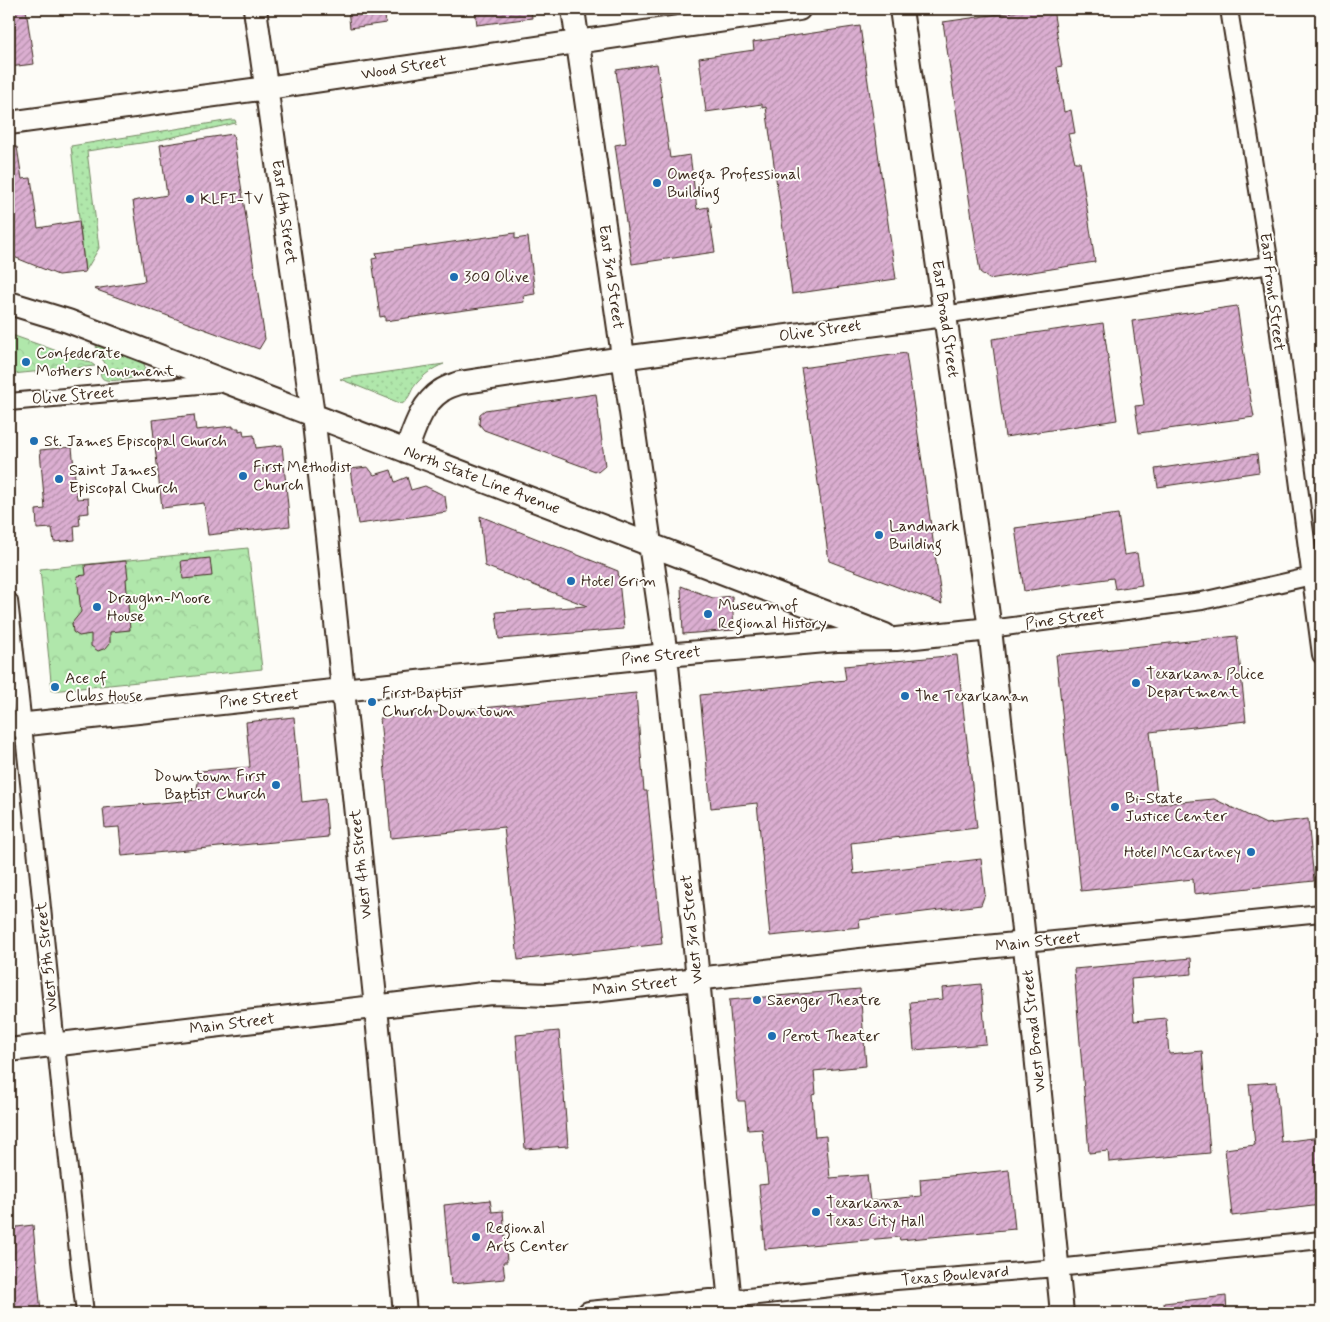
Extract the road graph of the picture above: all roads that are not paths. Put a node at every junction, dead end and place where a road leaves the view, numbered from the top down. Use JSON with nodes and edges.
{"nodes":[{"id":1,"x":256,"y":9,"type":"edge"},
{"id":2,"x":573,"y":9,"type":"edge"},
{"id":3,"x":799,"y":9,"type":"edge"},
{"id":4,"x":901,"y":9,"type":"edge"},
{"id":5,"x":1229,"y":9,"type":"edge"},
{"id":6,"x":578,"y":41,"type":"junction"},
{"id":7,"x":267,"y":88,"type":"junction"},
{"id":8,"x":9,"y":123,"type":"edge"},
{"id":9,"x":1270,"y":264,"type":"junction"},
{"id":10,"x":9,"y":290,"type":"edge"},
{"id":11,"x":9,"y":303,"type":"edge"},
{"id":12,"x":944,"y":314,"type":"junction"},
{"id":13,"x":68,"y":321,"type":"junction"},
{"id":14,"x":622,"y":358,"type":"junction"},
{"id":15,"x":227,"y":382,"type":"junction"},
{"id":16,"x":9,"y":402,"type":"edge"},
{"id":17,"x":313,"y":415,"type":"junction"},
{"id":18,"x":406,"y":451,"type":"junction"},
{"id":19,"x":650,"y":545,"type":"junction"},
{"id":20,"x":1312,"y":576,"type":"junction"},
{"id":21,"x":9,"y":601,"type":"edge"},
{"id":22,"x":990,"y":629,"type":"junction"},
{"id":23,"x":896,"y":639,"type":"junction"},
{"id":24,"x":666,"y":655,"type":"junction"},
{"id":25,"x":1321,"y":655,"type":"edge"},
{"id":26,"x":343,"y":690,"type":"junction"},
{"id":27,"x":16,"y":725,"type":"edge"},
{"id":28,"x":1321,"y":914,"type":"edge"},
{"id":29,"x":1024,"y":943,"type":"junction"},
{"id":30,"x":697,"y":980,"type":"junction"},
{"id":31,"x":376,"y":1007,"type":"junction"},
{"id":32,"x":56,"y":1046,"type":"junction"},
{"id":33,"x":9,"y":1050,"type":"edge"},
{"id":34,"x":1321,"y":1240,"type":"edge"},
{"id":35,"x":1057,"y":1268,"type":"junction"},
{"id":36,"x":731,"y":1306,"type":"edge"},
{"id":37,"x":85,"y":1313,"type":"edge"},
{"id":38,"x":404,"y":1313,"type":"edge"},
{"id":39,"x":589,"y":1313,"type":"edge"},
{"id":40,"x":1062,"y":1313,"type":"edge"}],
"edges":[{"from":1,"to":7,"type":"street","name":"East 4th Street"},
{"from":2,"to":6,"type":"street","name":"East 3rd Street"},
{"from":3,"to":6,"type":"street","name":"Wood Street"},
{"from":4,"to":12,"type":"street","name":"East Broad Street"},
{"from":5,"to":9,"type":"street","name":"East Front Street"},
{"from":6,"to":7,"type":"street","name":"Wood Street"},
{"from":6,"to":14,"type":"street","name":"East 3rd Street"},
{"from":7,"to":8,"type":"street","name":"Wood Street"},
{"from":7,"to":17,"type":"street","name":"East 4th Street"},
{"from":9,"to":12,"type":"street","name":"Olive Street"},
{"from":9,"to":20,"type":"street","name":"East Front Street"},
{"from":10,"to":13,"type":"street","name":"North State Line Avenue"},
{"from":11,"to":13,"type":"street","name":"North State Line Avenue"},
{"from":12,"to":14,"type":"street","name":"Olive Street"},
{"from":12,"to":22,"type":"street","name":"East Broad Street"},
{"from":13,"to":15,"type":"street","name":"North State Line Avenue"},
{"from":14,"to":18,"type":"street","name":"Olive Street"},
{"from":14,"to":19,"type":"street","name":"East 3rd Street"},
{"from":15,"to":16,"type":"street","name":"Olive Street"},
{"from":15,"to":17,"type":"street","name":"North State Line Avenue"},
{"from":17,"to":18,"type":"street","name":"North State Line Avenue"},
{"from":17,"to":26,"type":"street","name":"West 4th Street"},
{"from":18,"to":19,"type":"street","name":"North State Line Avenue"},
{"from":19,"to":23,"type":"street","name":"North State Line Avenue"},
{"from":19,"to":24,"type":"street","name":"West 3rd Street"},
{"from":20,"to":22,"type":"street","name":"Pine Street"},
{"from":20,"to":25,"type":"street","name":"East Front Street"},
{"from":21,"to":27,"type":"street","name":"West 5th Street"},
{"from":22,"to":23,"type":"street","name":"Pine Street"},
{"from":22,"to":29,"type":"street","name":"West Broad Street"},
{"from":23,"to":24,"type":"street","name":"Pine Street"},
{"from":24,"to":26,"type":"street","name":"Pine Street"},
{"from":24,"to":30,"type":"street","name":"West 3rd Street"},
{"from":26,"to":27,"type":"street","name":"Pine Street"},
{"from":26,"to":31,"type":"street","name":"West 4th Street"},
{"from":27,"to":32,"type":"street","name":"West 5th Street"},
{"from":28,"to":29,"type":"street","name":"Main Street"},
{"from":29,"to":30,"type":"street","name":"Main Street"},
{"from":29,"to":35,"type":"street","name":"West Broad Street"},
{"from":30,"to":31,"type":"street","name":"Main Street"},
{"from":30,"to":36,"type":"street","name":"West 3rd Street"},
{"from":31,"to":32,"type":"street","name":"Main Street"},
{"from":31,"to":38,"type":"street","name":"West 4th Street"},
{"from":32,"to":33,"type":"street","name":"Main Street"},
{"from":32,"to":37,"type":"street","name":"West 5th Street"},
{"from":34,"to":35,"type":"street","name":"Texas Boulevard"},
{"from":35,"to":36,"type":"street","name":"Texas Boulevard"},
{"from":35,"to":40,"type":"street","name":"West Broad Street"},
{"from":36,"to":39,"type":"street","name":"Texas Boulevard"}]}
